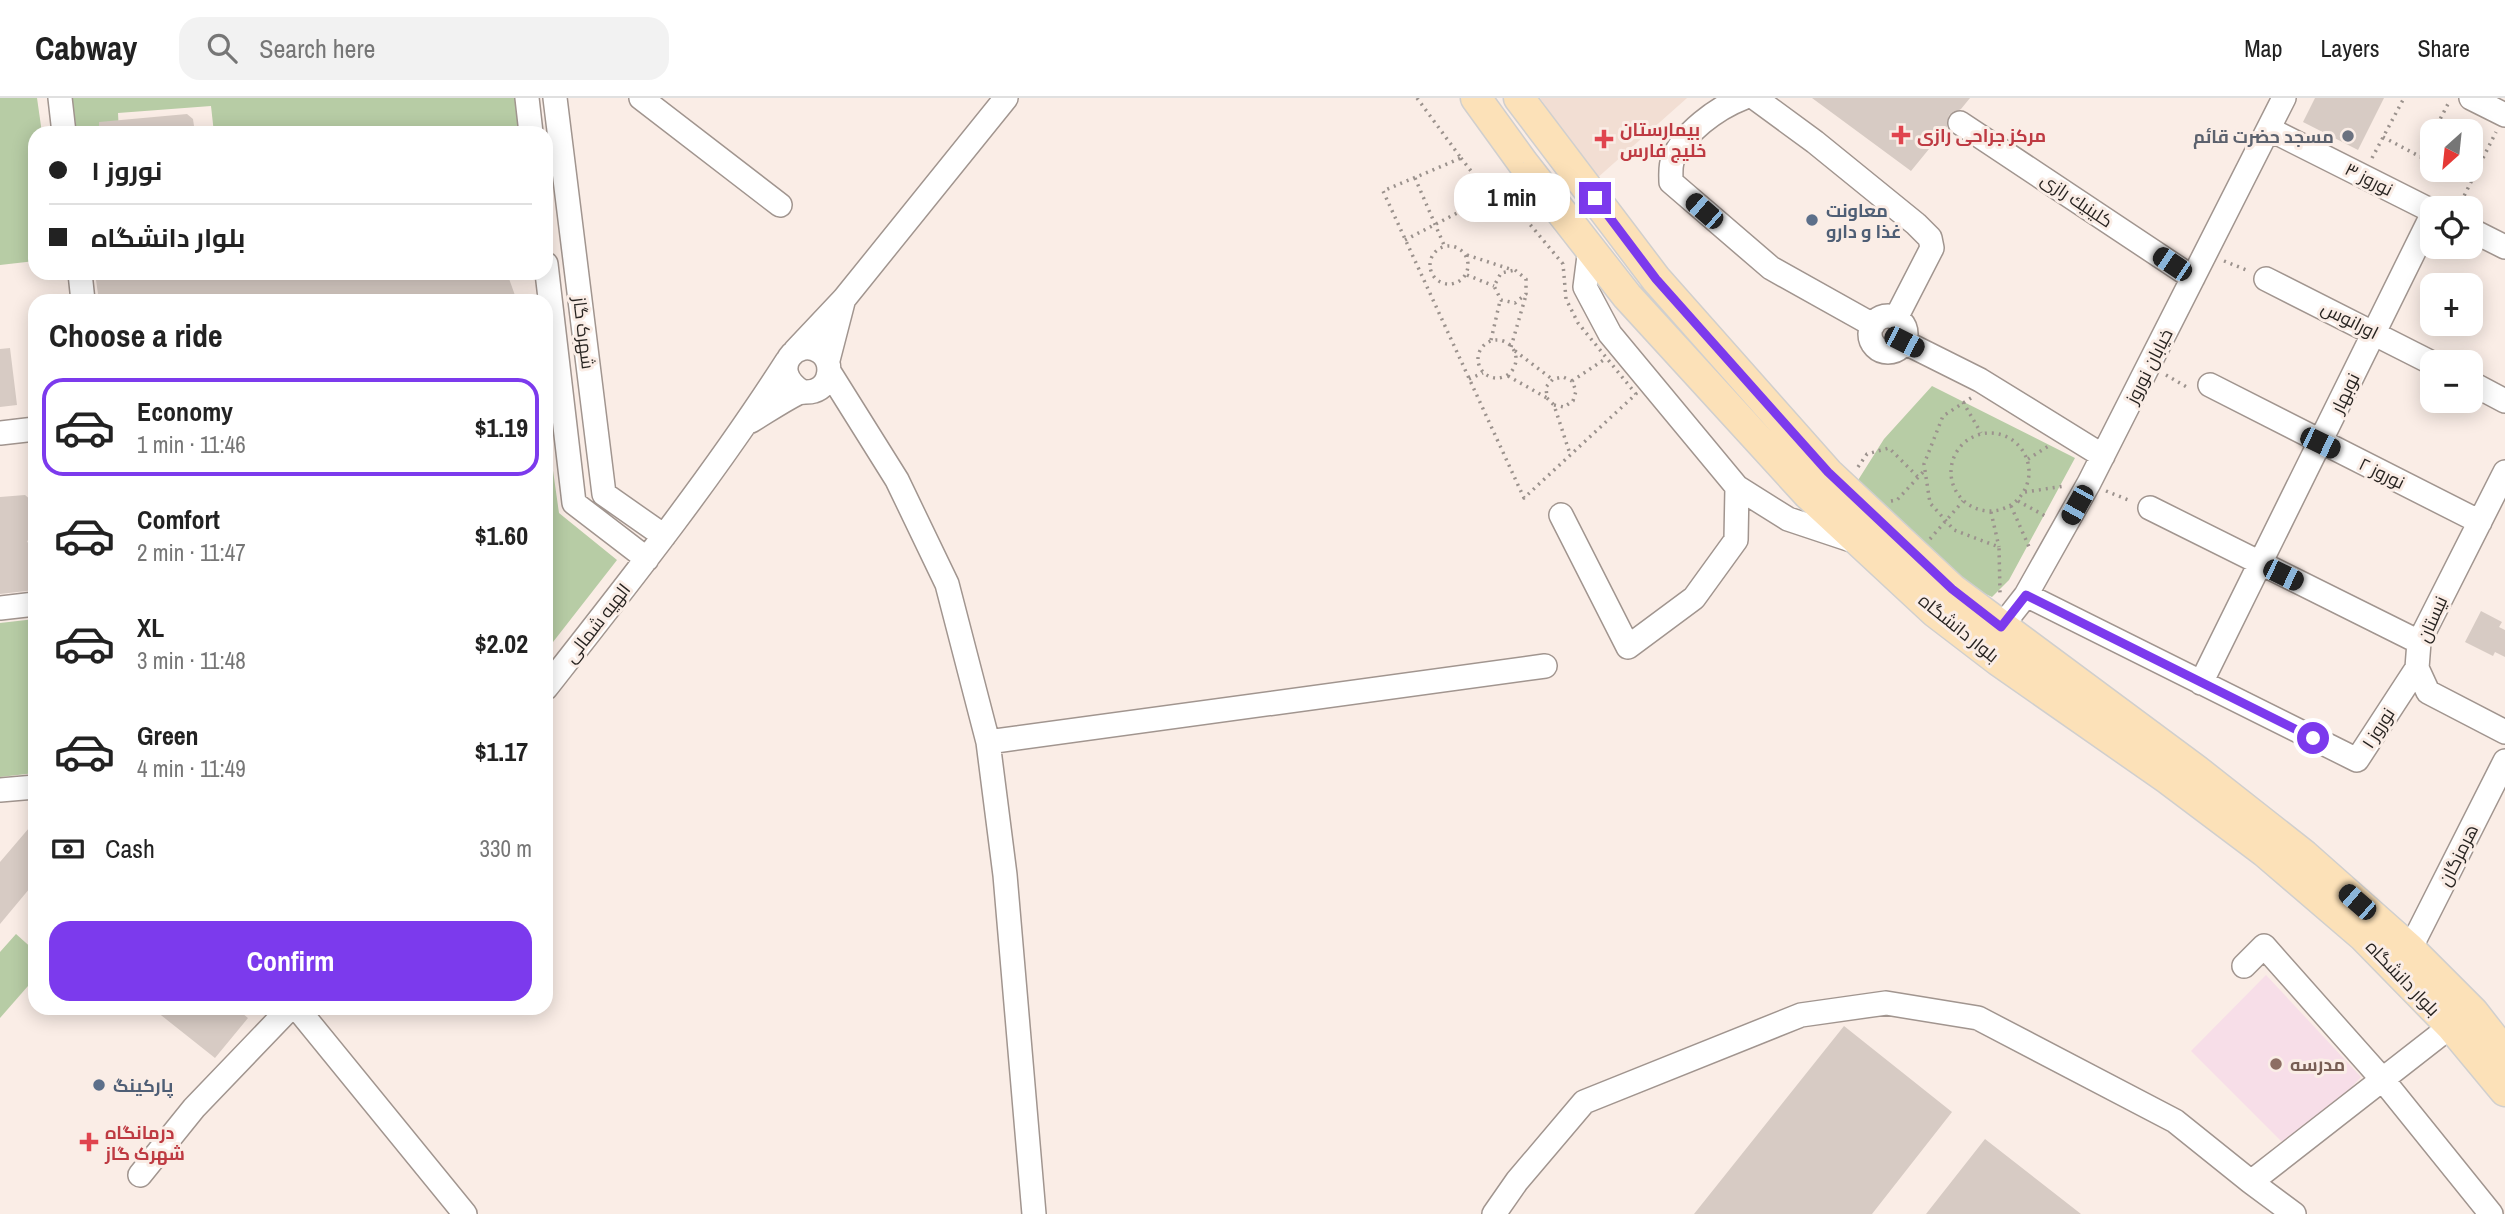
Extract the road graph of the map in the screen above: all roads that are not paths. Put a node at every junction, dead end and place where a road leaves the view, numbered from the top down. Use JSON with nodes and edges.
{"nodes":[{"id":1,"x":61,"y":98,"type":"edge"},
{"id":2,"x":527,"y":98,"type":"edge"},
{"id":3,"x":555,"y":98,"type":"edge"},
{"id":4,"x":641,"y":98,"type":"edge"},
{"id":5,"x":1006,"y":98,"type":"edge"},
{"id":6,"x":1476,"y":98,"type":"edge"},
{"id":7,"x":1519,"y":98,"type":"edge"},
{"id":8,"x":1743,"y":98,"type":"edge"},
{"id":9,"x":1755,"y":98,"type":"edge"},
{"id":10,"x":2284,"y":98,"type":"edge"},
{"id":11,"x":1960,"y":122,"type":"dead end"},
{"id":12,"x":63,"y":126,"type":"edge"},
{"id":13,"x":530,"y":126,"type":"edge"},
{"id":14,"x":2269,"y":129,"type":"junction"},
{"id":15,"x":780,"y":205,"type":"dead end"},
{"id":16,"x":2420,"y":207,"type":"edge"},
{"id":17,"x":2483,"y":236,"type":"edge"},
{"id":18,"x":2420,"y":238,"type":"edge"},
{"id":19,"x":2505,"y":247,"type":"edge"},
{"id":20,"x":1590,"y":248,"type":"junction"},
{"id":21,"x":2193,"y":278,"type":"junction"},
{"id":22,"x":2266,"y":279,"type":"road end"},
{"id":23,"x":844,"y":299,"type":"junction"},
{"id":24,"x":1896,"y":318,"type":"junction"},
{"id":25,"x":1873,"y":325,"type":"junction"},
{"id":26,"x":2375,"y":333,"type":"junction"},
{"id":27,"x":1904,"y":342,"type":"junction"},
{"id":28,"x":791,"y":356,"type":"junction"},
{"id":29,"x":2420,"y":357,"type":"edge"},
{"id":30,"x":829,"y":367,"type":"junction"},
{"id":31,"x":588,"y":369,"type":"junction"},
{"id":32,"x":553,"y":373,"type":"edge"},
{"id":33,"x":553,"y":379,"type":"edge"},
{"id":34,"x":2210,"y":385,"type":"road end"},
{"id":35,"x":2483,"y":389,"type":"edge"},
{"id":36,"x":808,"y":391,"type":"junction"},
{"id":37,"x":2505,"y":401,"type":"edge"},
{"id":38,"x":748,"y":422,"type":"junction"},
{"id":39,"x":28,"y":430,"type":"edge"},
{"id":40,"x":864,"y":430,"type":"junction"},
{"id":41,"x":0,"y":433,"type":"edge"},
{"id":42,"x":2320,"y":443,"type":"junction"},
{"id":43,"x":2103,"y":456,"type":"junction"},
{"id":44,"x":2505,"y":472,"type":"edge"},
{"id":45,"x":1737,"y":487,"type":"junction"},
{"id":46,"x":2150,"y":508,"type":"dead end"},
{"id":47,"x":1562,"y":515,"type":"dead end"},
{"id":48,"x":2480,"y":522,"type":"junction"},
{"id":49,"x":664,"y":536,"type":"junction"},
{"id":50,"x":1861,"y":543,"type":"junction"},
{"id":51,"x":648,"y":559,"type":"junction"},
{"id":52,"x":2260,"y":563,"type":"junction"},
{"id":53,"x":2026,"y":595,"type":"junction"},
{"id":54,"x":28,"y":605,"type":"edge"},
{"id":55,"x":0,"y":608,"type":"edge"},
{"id":56,"x":2001,"y":627,"type":"junction"},
{"id":57,"x":2420,"y":642,"type":"junction"},
{"id":58,"x":1545,"y":666,"type":"dead end"},
{"id":59,"x":2417,"y":668,"type":"junction"},
{"id":60,"x":553,"y":679,"type":"edge"},
{"id":61,"x":2201,"y":683,"type":"junction"},
{"id":62,"x":2505,"y":732,"type":"edge"},
{"id":63,"x":988,"y":742,"type":"junction"},
{"id":64,"x":2505,"y":761,"type":"edge"},
{"id":65,"x":28,"y":788,"type":"edge"},
{"id":66,"x":0,"y":790,"type":"edge"},
{"id":67,"x":2410,"y":949,"type":"junction"},
{"id":68,"x":2245,"y":966,"type":"dead end"},
{"id":69,"x":283,"y":1015,"type":"edge"},
{"id":70,"x":303,"y":1015,"type":"edge"},
{"id":71,"x":2451,"y":1026,"type":"junction"},
{"id":72,"x":2505,"y":1054,"type":"edge"},
{"id":73,"x":2383,"y":1080,"type":"junction"},
{"id":74,"x":2505,"y":1091,"type":"edge"},
{"id":75,"x":140,"y":1175,"type":"dead end"},
{"id":76,"x":2252,"y":1182,"type":"junction"},
{"id":77,"x":465,"y":1214,"type":"edge"},
{"id":78,"x":1034,"y":1214,"type":"edge"},
{"id":79,"x":1494,"y":1214,"type":"edge"},
{"id":80,"x":2294,"y":1214,"type":"edge"},
{"id":81,"x":2491,"y":1214,"type":"edge"}],
"edges":[{"from":1,"to":12,"type":"street"},
{"from":2,"to":13,"type":"street"},
{"from":3,"to":31,"type":"street","name":"شهرک گاز"},
{"from":4,"to":15,"type":"street"},
{"from":5,"to":23,"type":"street"},
{"from":6,"to":20,"type":"main road","name":"بلوار دانشگاه"},
{"from":7,"to":56,"type":"main road","name":"بلوار دانشگاه"},
{"from":8,"to":25,"type":"street"},
{"from":9,"to":24,"type":"street"},
{"from":10,"to":14,"type":"street","name":"خیابان نوروز"},
{"from":11,"to":21,"type":"street","name":"كلينيك رازی"},
{"from":14,"to":16,"type":"street","name":"نوروز ۳"},
{"from":14,"to":21,"type":"street","name":"خیابان نوروز"},
{"from":17,"to":19,"type":"street"},
{"from":18,"to":26,"type":"street","name":"نوبهار"},
{"from":20,"to":45,"type":"street"},
{"from":20,"to":50,"type":"main road","name":"بلوار دانشگاه"},
{"from":21,"to":43,"type":"street","name":"خیابان نوروز"},
{"from":22,"to":26,"type":"street","name":"اورانوس"},
{"from":23,"to":28,"type":"street","name":"الهیه شمالی"},
{"from":23,"to":30,"type":"street"},
{"from":24,"to":25,"type":"street"},
{"from":24,"to":27,"type":"street"},
{"from":25,"to":27,"type":"street"},
{"from":26,"to":29,"type":"street","name":"اورانوس"},
{"from":26,"to":42,"type":"street","name":"نوبهار"},
{"from":27,"to":43,"type":"street"},
{"from":28,"to":30,"type":"street"},
{"from":28,"to":36,"type":"street"},
{"from":28,"to":38,"type":"street","name":"الهیه شمالی"},
{"from":30,"to":36,"type":"street"},
{"from":30,"to":40,"type":"street"},
{"from":31,"to":32,"type":"street"},
{"from":31,"to":49,"type":"street","name":"شهرک گاز"},
{"from":33,"to":51,"type":"street","name":"شهرک گاز"},
{"from":34,"to":42,"type":"street","name":"نوروز ۲"},
{"from":35,"to":37,"type":"street"},
{"from":36,"to":38,"type":"street"},
{"from":36,"to":40,"type":"street"},
{"from":38,"to":49,"type":"street","name":"الهیه شمالی"},
{"from":39,"to":41,"type":"street"},
{"from":40,"to":63,"type":"street"},
{"from":42,"to":48,"type":"street","name":"نوروز ۲"},
{"from":42,"to":52,"type":"street","name":"نوبهار"},
{"from":43,"to":53,"type":"street","name":"خیابان نوروز"},
{"from":44,"to":48,"type":"street","name":"نیستان"},
{"from":45,"to":47,"type":"street"},
{"from":45,"to":50,"type":"street"},
{"from":46,"to":52,"type":"street"},
{"from":48,"to":57,"type":"street","name":"نیستان"},
{"from":49,"to":51,"type":"street","name":"الهیه شمالی"},
{"from":50,"to":71,"type":"main road","name":"بلوار دانشگاه"},
{"from":51,"to":60,"type":"street","name":"الهیه شمالی"},
{"from":52,"to":57,"type":"street"},
{"from":52,"to":61,"type":"street","name":"نوبهار"},
{"from":53,"to":56,"type":"street","name":"خیابان نوروز"},
{"from":53,"to":61,"type":"street","name":"نوروز ۱"},
{"from":54,"to":55,"type":"street"},
{"from":56,"to":67,"type":"main road","name":"بلوار دانشگاه"},
{"from":57,"to":59,"type":"street","name":"نیستان"},
{"from":58,"to":63,"type":"street"},
{"from":59,"to":61,"type":"street","name":"نوروز ۱"},
{"from":59,"to":62,"type":"street"},
{"from":63,"to":78,"type":"street"},
{"from":64,"to":67,"type":"street","name":"هرمزگان"},
{"from":65,"to":66,"type":"street"},
{"from":67,"to":72,"type":"main road","name":"بلوار دانشگاه"},
{"from":68,"to":73,"type":"street"},
{"from":69,"to":75,"type":"street"},
{"from":70,"to":77,"type":"street"},
{"from":71,"to":73,"type":"street"},
{"from":71,"to":74,"type":"main road","name":"بلوار دانشگاه"},
{"from":73,"to":76,"type":"street"},
{"from":73,"to":81,"type":"street"},
{"from":76,"to":79,"type":"street"},
{"from":76,"to":80,"type":"street"}]}
